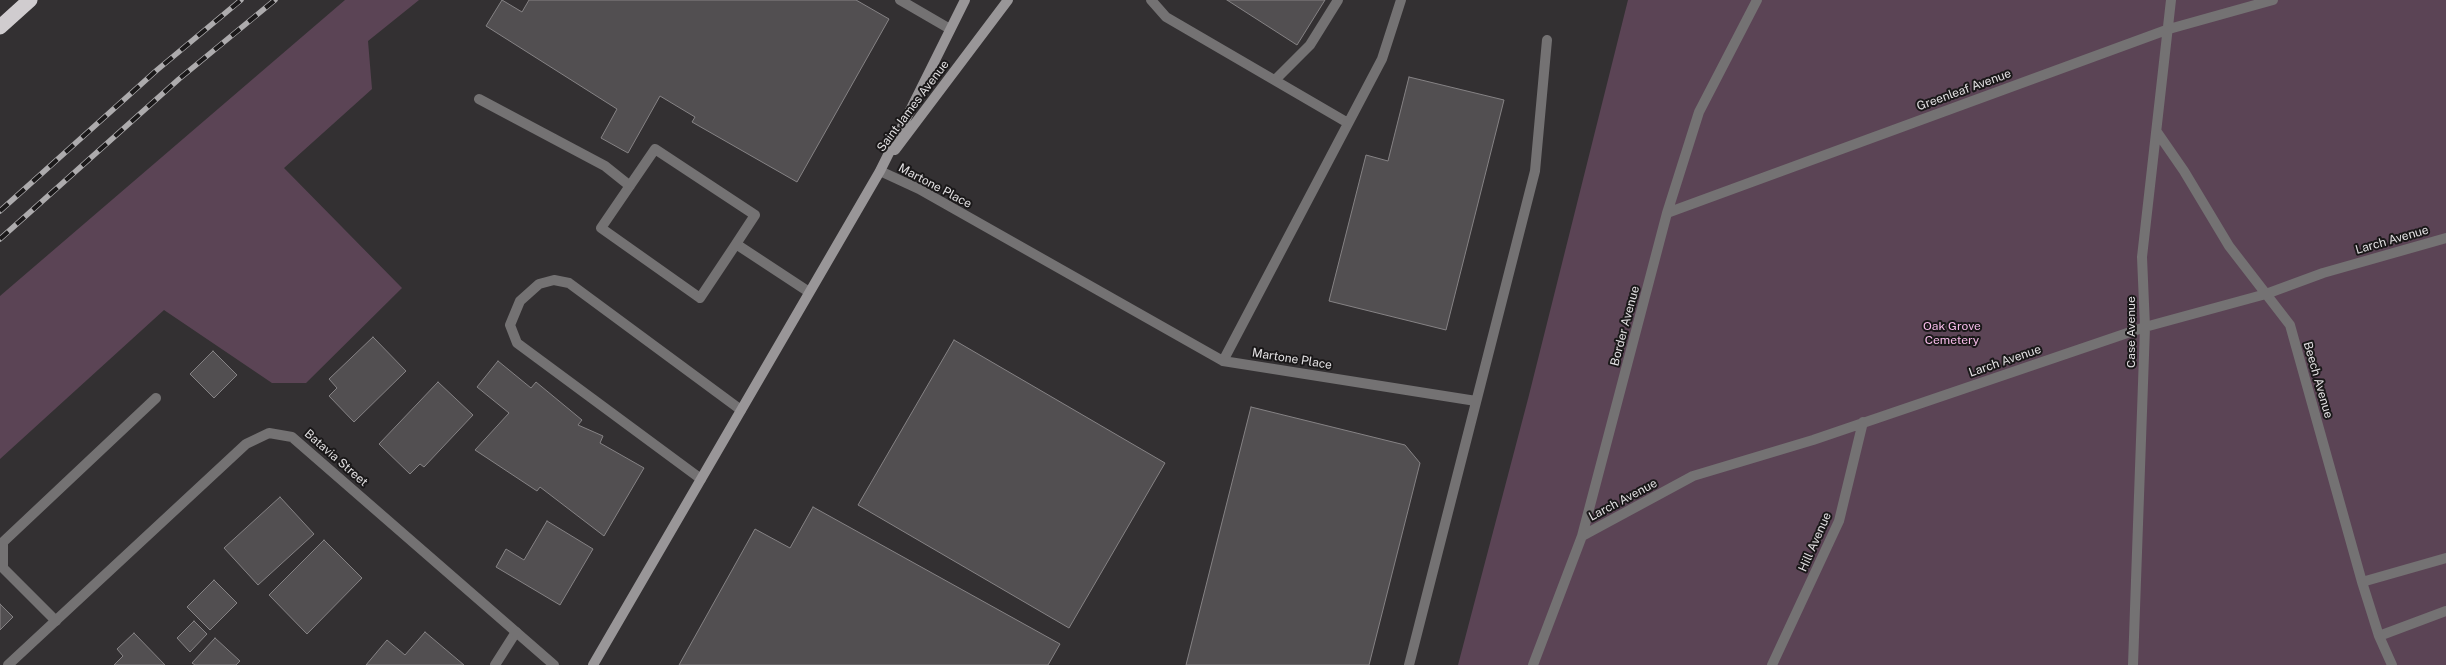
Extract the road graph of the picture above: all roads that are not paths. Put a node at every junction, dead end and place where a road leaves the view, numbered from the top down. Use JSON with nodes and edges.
{"nodes":[{"id":1,"x":30,"y":0,"type":"edge"},
{"id":2,"x":900,"y":0,"type":"edge"},
{"id":3,"x":964,"y":0,"type":"edge"},
{"id":4,"x":1008,"y":0,"type":"edge"},
{"id":5,"x":1151,"y":0,"type":"edge"},
{"id":6,"x":1338,"y":0,"type":"edge"},
{"id":7,"x":1401,"y":0,"type":"edge"},
{"id":8,"x":1757,"y":0,"type":"edge"},
{"id":9,"x":2171,"y":0,"type":"edge"},
{"id":10,"x":2273,"y":0,"type":"edge"},
{"id":11,"x":0,"y":26,"type":"edge"},
{"id":12,"x":950,"y":29,"type":"junction"},
{"id":13,"x":2169,"y":29,"type":"junction"},
{"id":14,"x":1547,"y":40,"type":"dead end"},
{"id":15,"x":1275,"y":80,"type":"junction"},
{"id":16,"x":479,"y":99,"type":"dead end"},
{"id":17,"x":1348,"y":123,"type":"junction"},
{"id":18,"x":2157,"y":132,"type":"junction"},
{"id":19,"x":880,"y":171,"type":"junction"},
{"id":20,"x":630,"y":186,"type":"junction"},
{"id":21,"x":1668,"y":213,"type":"junction"},
{"id":22,"x":2446,"y":238,"type":"edge"},
{"id":23,"x":736,"y":244,"type":"junction"},
{"id":24,"x":809,"y":292,"type":"junction"},
{"id":25,"x":2266,"y":294,"type":"junction"},
{"id":26,"x":2146,"y":327,"type":"junction"},
{"id":27,"x":1223,"y":362,"type":"junction"},
{"id":28,"x":156,"y":398,"type":"dead end"},
{"id":29,"x":1476,"y":400,"type":"junction"},
{"id":30,"x":741,"y":410,"type":"junction"},
{"id":31,"x":1864,"y":422,"type":"junction"},
{"id":32,"x":701,"y":479,"type":"junction"},
{"id":33,"x":1582,"y":536,"type":"junction"},
{"id":34,"x":2446,"y":558,"type":"edge"},
{"id":35,"x":2362,"y":582,"type":"junction"},
{"id":36,"x":2446,"y":611,"type":"edge"},
{"id":37,"x":56,"y":621,"type":"junction"},
{"id":38,"x":516,"y":632,"type":"junction"},
{"id":39,"x":2379,"y":636,"type":"junction"},
{"id":40,"x":8,"y":665,"type":"edge"},
{"id":41,"x":495,"y":665,"type":"edge"},
{"id":42,"x":554,"y":665,"type":"edge"},
{"id":43,"x":593,"y":665,"type":"edge"},
{"id":44,"x":1409,"y":665,"type":"edge"},
{"id":45,"x":1533,"y":665,"type":"edge"},
{"id":46,"x":1772,"y":665,"type":"edge"},
{"id":47,"x":2133,"y":665,"type":"edge"},
{"id":48,"x":2392,"y":665,"type":"edge"}],
"edges":[{"from":1,"to":11,"type":"highway"},
{"from":2,"to":12,"type":"street"},
{"from":3,"to":12,"type":"main road","name":"Saint James Avenue"},
{"from":4,"to":19,"type":"main road","name":"Saint James Avenue"},
{"from":5,"to":15,"type":"street"},
{"from":6,"to":15,"type":"street"},
{"from":7,"to":17,"type":"street"},
{"from":8,"to":21,"type":"street","name":"Border Avenue"},
{"from":9,"to":13,"type":"street","name":"Case Avenue"},
{"from":10,"to":13,"type":"street","name":"Greenleaf Avenue"},
{"from":12,"to":19,"type":"main road","name":"Saint James Avenue"},
{"from":13,"to":18,"type":"street","name":"Case Avenue"},
{"from":13,"to":21,"type":"street","name":"Greenleaf Avenue"},
{"from":14,"to":29,"type":"street"},
{"from":15,"to":17,"type":"street"},
{"from":16,"to":20,"type":"street"},
{"from":17,"to":27,"type":"street"},
{"from":18,"to":25,"type":"street","name":"Beech Avenue"},
{"from":18,"to":26,"type":"street","name":"Case Avenue"},
{"from":19,"to":24,"type":"main road"},
{"from":19,"to":27,"type":"street","name":"Martone Place"},
{"from":20,"to":23,"type":"street"},
{"from":20,"to":23,"type":"street"},
{"from":21,"to":33,"type":"street","name":"Border Avenue"},
{"from":22,"to":25,"type":"street","name":"Larch Avenue"},
{"from":23,"to":24,"type":"street"},
{"from":24,"to":30,"type":"main road"},
{"from":25,"to":26,"type":"street","name":"Larch Avenue"},
{"from":25,"to":35,"type":"street","name":"Beech Avenue"},
{"from":26,"to":31,"type":"street","name":"Larch Avenue"},
{"from":26,"to":47,"type":"street","name":"Case Avenue"},
{"from":27,"to":29,"type":"street","name":"Martone Place"},
{"from":28,"to":37,"type":"street"},
{"from":29,"to":44,"type":"street"},
{"from":30,"to":32,"type":"main road"},
{"from":30,"to":32,"type":"street"},
{"from":31,"to":33,"type":"street","name":"Larch Avenue"},
{"from":31,"to":46,"type":"street","name":"Hill Avenue"},
{"from":32,"to":43,"type":"main road"},
{"from":33,"to":45,"type":"street","name":"Border Avenue"},
{"from":34,"to":35,"type":"street"},
{"from":35,"to":39,"type":"street","name":"Beech Avenue"},
{"from":36,"to":39,"type":"street"},
{"from":37,"to":38,"type":"street","name":"Batavia Street"},
{"from":37,"to":40,"type":"street","name":"Batavia Street"},
{"from":38,"to":41,"type":"street"},
{"from":38,"to":42,"type":"street","name":"Batavia Street"},
{"from":39,"to":48,"type":"street","name":"Beech Avenue"}]}
